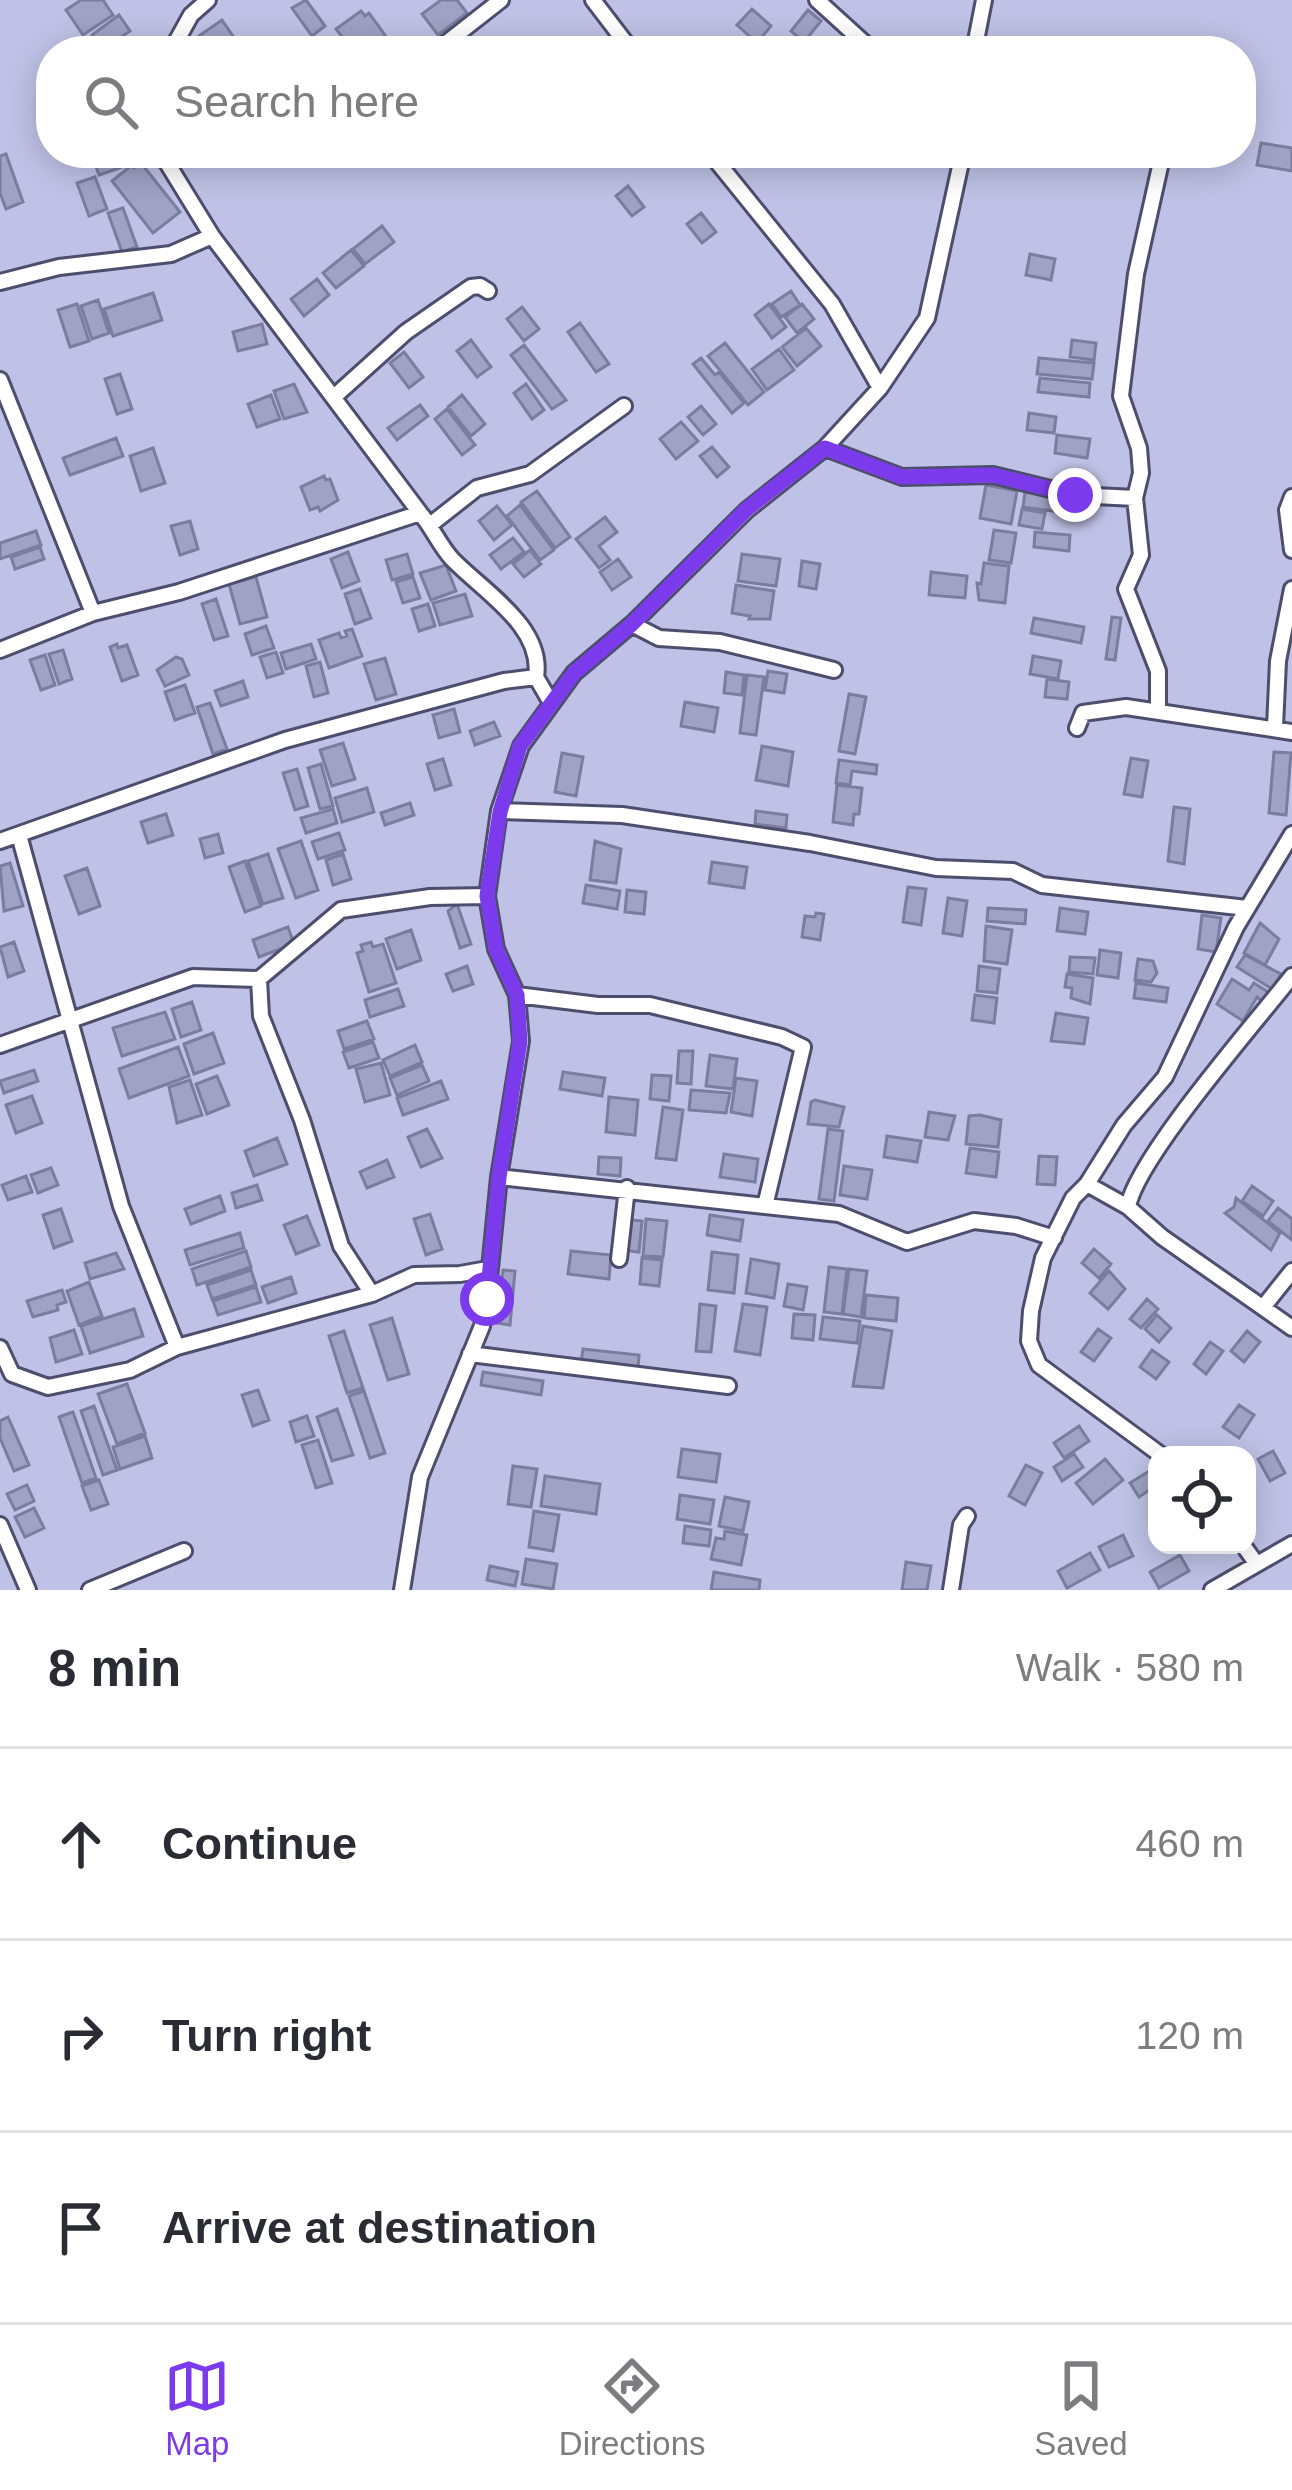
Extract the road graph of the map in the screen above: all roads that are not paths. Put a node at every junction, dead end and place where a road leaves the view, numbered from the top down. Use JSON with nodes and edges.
{"nodes":[{"id":1,"x":208,"y":0,"type":"edge"},
{"id":2,"x":501,"y":0,"type":"edge"},
{"id":3,"x":593,"y":0,"type":"edge"},
{"id":4,"x":817,"y":0,"type":"edge"},
{"id":5,"x":984,"y":0,"type":"edge"},
{"id":6,"x":179,"y":36,"type":"edge"},
{"id":7,"x":455,"y":36,"type":"edge"},
{"id":8,"x":621,"y":36,"type":"edge"},
{"id":9,"x":857,"y":36,"type":"edge"},
{"id":10,"x":977,"y":36,"type":"edge"},
{"id":11,"x":170,"y":168,"type":"edge"},
{"id":12,"x":722,"y":168,"type":"edge"},
{"id":13,"x":960,"y":168,"type":"edge"},
{"id":14,"x":1160,"y":168,"type":"edge"},
{"id":15,"x":212,"y":236,"type":"junction"},
{"id":16,"x":0,"y":282,"type":"edge"},
{"id":17,"x":488,"y":292,"type":"dead end"},
{"id":18,"x":0,"y":380,"type":"edge"},
{"id":19,"x":880,"y":388,"type":"junction"},
{"id":20,"x":335,"y":396,"type":"junction"},
{"id":21,"x":624,"y":406,"type":"dead end"},
{"id":22,"x":825,"y":448,"type":"junction"},
{"id":23,"x":1292,"y":497,"type":"edge"},
{"id":24,"x":1135,"y":498,"type":"junction"},
{"id":25,"x":425,"y":519,"type":"junction"},
{"id":26,"x":1292,"y":550,"type":"edge"},
{"id":27,"x":1292,"y":589,"type":"edge"},
{"id":28,"x":93,"y":614,"type":"junction"},
{"id":29,"x":632,"y":624,"type":"junction"},
{"id":30,"x":0,"y":650,"type":"edge"},
{"id":31,"x":833,"y":670,"type":"dead end"},
{"id":32,"x":536,"y":677,"type":"junction"},
{"id":33,"x":550,"y":700,"type":"junction"},
{"id":34,"x":1158,"y":711,"type":"junction"},
{"id":35,"x":1275,"y":727,"type":"junction"},
{"id":36,"x":1077,"y":728,"type":"dead end"},
{"id":37,"x":1292,"y":732,"type":"edge"},
{"id":38,"x":500,"y":812,"type":"junction"},
{"id":39,"x":1292,"y":834,"type":"edge"},
{"id":40,"x":19,"y":835,"type":"junction"},
{"id":41,"x":0,"y":841,"type":"edge"},
{"id":42,"x":487,"y":896,"type":"junction"},
{"id":43,"x":1247,"y":908,"type":"junction"},
{"id":44,"x":1292,"y":976,"type":"edge"},
{"id":45,"x":259,"y":979,"type":"junction"},
{"id":46,"x":517,"y":995,"type":"junction"},
{"id":47,"x":69,"y":1024,"type":"junction"},
{"id":48,"x":0,"y":1045,"type":"edge"},
{"id":49,"x":499,"y":1177,"type":"junction"},
{"id":50,"x":1087,"y":1184,"type":"junction"},
{"id":51,"x":627,"y":1188,"type":"junction"},
{"id":52,"x":765,"y":1205,"type":"junction"},
{"id":53,"x":1128,"y":1207,"type":"junction"},
{"id":54,"x":1054,"y":1238,"type":"junction"},
{"id":55,"x":619,"y":1258,"type":"dead end"},
{"id":56,"x":488,"y":1269,"type":"junction"},
{"id":57,"x":1292,"y":1271,"type":"edge"},
{"id":58,"x":372,"y":1294,"type":"junction"},
{"id":59,"x":1264,"y":1306,"type":"junction"},
{"id":60,"x":1292,"y":1328,"type":"edge"},
{"id":61,"x":176,"y":1347,"type":"junction"},
{"id":62,"x":0,"y":1348,"type":"edge"},
{"id":63,"x":470,"y":1354,"type":"junction"},
{"id":64,"x":728,"y":1386,"type":"dead end"},
{"id":65,"x":1149,"y":1446,"type":"edge"},
{"id":66,"x":967,"y":1516,"type":"dead end"},
{"id":67,"x":0,"y":1525,"type":"edge"},
{"id":68,"x":1292,"y":1544,"type":"edge"},
{"id":69,"x":184,"y":1551,"type":"dead end"},
{"id":70,"x":1250,"y":1554,"type":"edge"},
{"id":71,"x":1256,"y":1563,"type":"junction"},
{"id":72,"x":28,"y":1590,"type":"edge"},
{"id":73,"x":90,"y":1590,"type":"edge"},
{"id":74,"x":402,"y":1590,"type":"edge"},
{"id":75,"x":951,"y":1590,"type":"edge"},
{"id":76,"x":1212,"y":1590,"type":"edge"}],
"edges":[{"from":1,"to":6,"type":"street"},
{"from":2,"to":7,"type":"street"},
{"from":3,"to":8,"type":"street"},
{"from":4,"to":9,"type":"street"},
{"from":5,"to":10,"type":"street"},
{"from":11,"to":15,"type":"street"},
{"from":12,"to":19,"type":"street"},
{"from":13,"to":19,"type":"street"},
{"from":14,"to":24,"type":"street"},
{"from":15,"to":16,"type":"street"},
{"from":15,"to":20,"type":"street"},
{"from":17,"to":20,"type":"street"},
{"from":18,"to":28,"type":"street"},
{"from":19,"to":22,"type":"street"},
{"from":20,"to":25,"type":"street"},
{"from":21,"to":25,"type":"street"},
{"from":22,"to":24,"type":"street"},
{"from":22,"to":29,"type":"street"},
{"from":23,"to":26,"type":"street"},
{"from":24,"to":34,"type":"street"},
{"from":25,"to":28,"type":"street"},
{"from":25,"to":32,"type":"street"},
{"from":27,"to":35,"type":"street"},
{"from":28,"to":30,"type":"street"},
{"from":29,"to":31,"type":"street"},
{"from":29,"to":33,"type":"street"},
{"from":32,"to":33,"type":"street"},
{"from":32,"to":40,"type":"street"},
{"from":33,"to":38,"type":"street"},
{"from":34,"to":35,"type":"street"},
{"from":34,"to":36,"type":"street"},
{"from":35,"to":37,"type":"street"},
{"from":38,"to":42,"type":"street"},
{"from":38,"to":43,"type":"street"},
{"from":39,"to":43,"type":"street"},
{"from":40,"to":41,"type":"street"},
{"from":40,"to":47,"type":"street"},
{"from":42,"to":45,"type":"street"},
{"from":42,"to":46,"type":"street"},
{"from":43,"to":50,"type":"street"},
{"from":44,"to":53,"type":"street"},
{"from":45,"to":47,"type":"street"},
{"from":45,"to":58,"type":"street"},
{"from":46,"to":49,"type":"street"},
{"from":46,"to":52,"type":"street"},
{"from":47,"to":48,"type":"street"},
{"from":47,"to":61,"type":"street"},
{"from":49,"to":51,"type":"street"},
{"from":49,"to":56,"type":"street"},
{"from":50,"to":53,"type":"street"},
{"from":50,"to":54,"type":"street"},
{"from":51,"to":52,"type":"street"},
{"from":51,"to":55,"type":"street"},
{"from":52,"to":54,"type":"street"},
{"from":53,"to":59,"type":"street"},
{"from":54,"to":65,"type":"street"},
{"from":56,"to":58,"type":"street"},
{"from":56,"to":63,"type":"street"},
{"from":57,"to":59,"type":"street"},
{"from":58,"to":61,"type":"street"},
{"from":59,"to":60,"type":"street"},
{"from":61,"to":62,"type":"street"},
{"from":63,"to":64,"type":"street"},
{"from":63,"to":74,"type":"street"},
{"from":66,"to":75,"type":"street"},
{"from":67,"to":72,"type":"street"},
{"from":68,"to":71,"type":"street"},
{"from":69,"to":73,"type":"street"},
{"from":70,"to":71,"type":"street"},
{"from":71,"to":76,"type":"street"}]}
